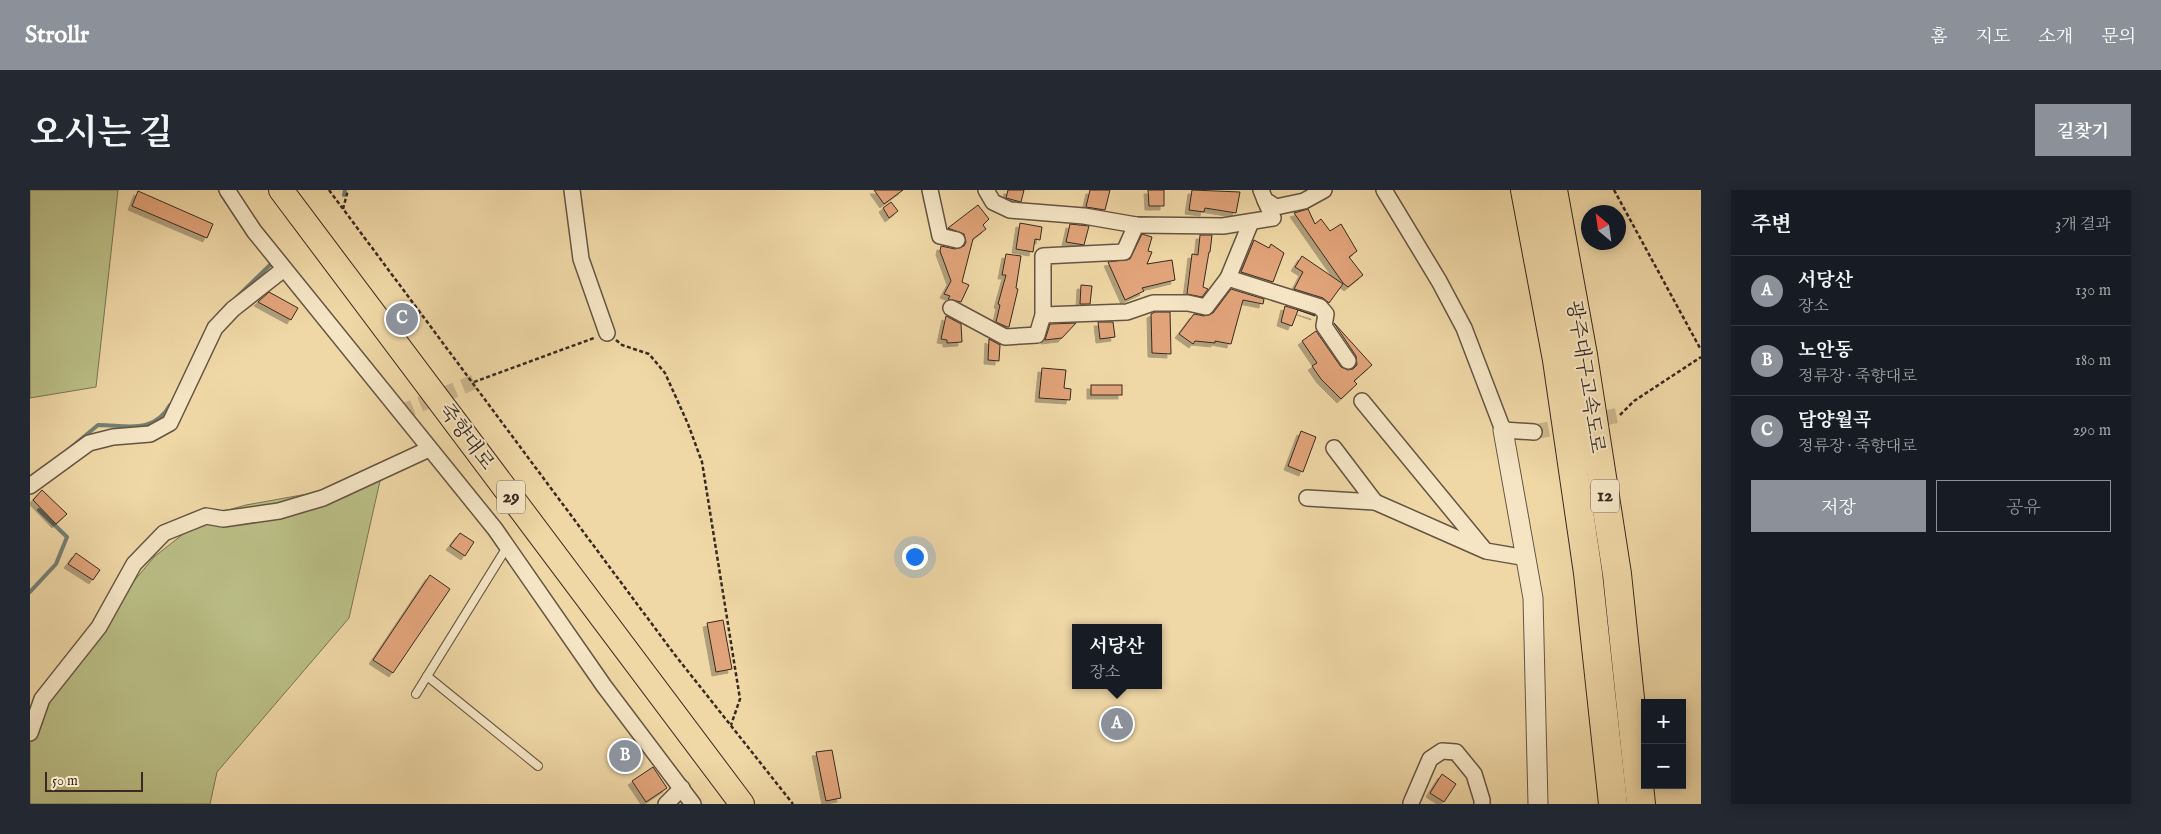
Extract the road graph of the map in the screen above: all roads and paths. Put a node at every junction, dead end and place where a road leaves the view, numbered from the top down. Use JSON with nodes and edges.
{"nodes":[{"id":1,"x":227,"y":190,"type":"edge"},
{"id":2,"x":281,"y":190,"type":"edge"},
{"id":3,"x":329,"y":190,"type":"edge"},
{"id":4,"x":348,"y":190,"type":"edge"},
{"id":5,"x":572,"y":190,"type":"edge"},
{"id":6,"x":930,"y":190,"type":"edge"},
{"id":7,"x":986,"y":190,"type":"edge"},
{"id":8,"x":1324,"y":190,"type":"edge"},
{"id":9,"x":1384,"y":190,"type":"edge"},
{"id":10,"x":1525,"y":190,"type":"edge"},
{"id":11,"x":1553,"y":190,"type":"edge"},
{"id":12,"x":1614,"y":190,"type":"edge"},
{"id":13,"x":1263,"y":195,"type":"edge"},
{"id":14,"x":343,"y":209,"type":"junction"},
{"id":15,"x":1250,"y":222,"type":"junction"},
{"id":16,"x":1136,"y":225,"type":"junction"},
{"id":17,"x":957,"y":240,"type":"dead end"},
{"id":18,"x":284,"y":269,"type":"junction"},
{"id":19,"x":1228,"y":278,"type":"junction"},
{"id":20,"x":951,"y":308,"type":"dead end"},
{"id":21,"x":1042,"y":315,"type":"junction"},
{"id":22,"x":607,"y":333,"type":"junction"},
{"id":23,"x":1701,"y":350,"type":"edge"},
{"id":24,"x":1701,"y":357,"type":"edge"},
{"id":25,"x":1348,"y":361,"type":"dead end"},
{"id":26,"x":474,"y":382,"type":"junction"},
{"id":27,"x":1362,"y":401,"type":"dead end"},
{"id":28,"x":1620,"y":415,"type":"tunnel mouth"},
{"id":29,"x":1503,"y":430,"type":"junction"},
{"id":30,"x":1534,"y":432,"type":"tunnel mouth"},
{"id":31,"x":429,"y":448,"type":"junction"},
{"id":32,"x":1334,"y":448,"type":"dead end"},
{"id":33,"x":30,"y":486,"type":"edge"},
{"id":34,"x":1307,"y":498,"type":"dead end"},
{"id":35,"x":1375,"y":502,"type":"junction"},
{"id":36,"x":507,"y":547,"type":"junction"},
{"id":37,"x":1486,"y":551,"type":"junction"},
{"id":38,"x":1526,"y":558,"type":"junction"},
{"id":39,"x":427,"y":676,"type":"junction"},
{"id":40,"x":416,"y":694,"type":"dead end"},
{"id":41,"x":731,"y":726,"type":"junction"},
{"id":42,"x":30,"y":734,"type":"edge"},
{"id":43,"x":538,"y":766,"type":"dead end"},
{"id":44,"x":682,"y":788,"type":"junction"},
{"id":45,"x":1411,"y":802,"type":"dead end"},
{"id":46,"x":666,"y":804,"type":"edge"},
{"id":47,"x":693,"y":804,"type":"edge"},
{"id":48,"x":742,"y":804,"type":"edge"},
{"id":49,"x":793,"y":804,"type":"edge"},
{"id":50,"x":1482,"y":804,"type":"edge"},
{"id":51,"x":1538,"y":804,"type":"edge"},
{"id":52,"x":1613,"y":804,"type":"edge"},
{"id":53,"x":1641,"y":804,"type":"edge"}],
"edges":[{"from":1,"to":18,"type":"street"},
{"from":2,"to":48,"type":"main road","name":"죽향대로","number":"29"},
{"from":3,"to":14,"type":"path"},
{"from":4,"to":14,"type":"path"},
{"from":5,"to":22,"type":"street"},
{"from":6,"to":17,"type":"street"},
{"from":7,"to":16,"type":"street"},
{"from":8,"to":13,"type":"street"},
{"from":9,"to":29,"type":"street"},
{"from":10,"to":52,"type":"highway","name":"광주대구고속도로","number":"12"},
{"from":11,"to":53,"type":"highway","name":"광주대구고속도로","number":"12"},
{"from":12,"to":23,"type":"path"},
{"from":13,"to":15,"type":"street"},
{"from":14,"to":26,"type":"path"},
{"from":15,"to":16,"type":"street"},
{"from":15,"to":19,"type":"street"},
{"from":16,"to":21,"type":"street"},
{"from":18,"to":31,"type":"street"},
{"from":18,"to":33,"type":"street"},
{"from":19,"to":21,"type":"street"},
{"from":19,"to":25,"type":"street"},
{"from":20,"to":21,"type":"street"},
{"from":22,"to":26,"type":"path"},
{"from":22,"to":41,"type":"path"},
{"from":24,"to":28,"type":"path"},
{"from":26,"to":41,"type":"path"},
{"from":27,"to":37,"type":"street"},
{"from":29,"to":30,"type":"street"},
{"from":29,"to":38,"type":"street"},
{"from":31,"to":36,"type":"street"},
{"from":31,"to":42,"type":"street"},
{"from":32,"to":35,"type":"street"},
{"from":34,"to":35,"type":"street"},
{"from":35,"to":37,"type":"street"},
{"from":36,"to":39,"type":"lane"},
{"from":36,"to":44,"type":"street"},
{"from":37,"to":38,"type":"street"},
{"from":38,"to":51,"type":"street"},
{"from":39,"to":40,"type":"lane"},
{"from":39,"to":43,"type":"lane"},
{"from":41,"to":49,"type":"path"},
{"from":44,"to":46,"type":"street"},
{"from":44,"to":47,"type":"street"},
{"from":45,"to":50,"type":"street"}]}
